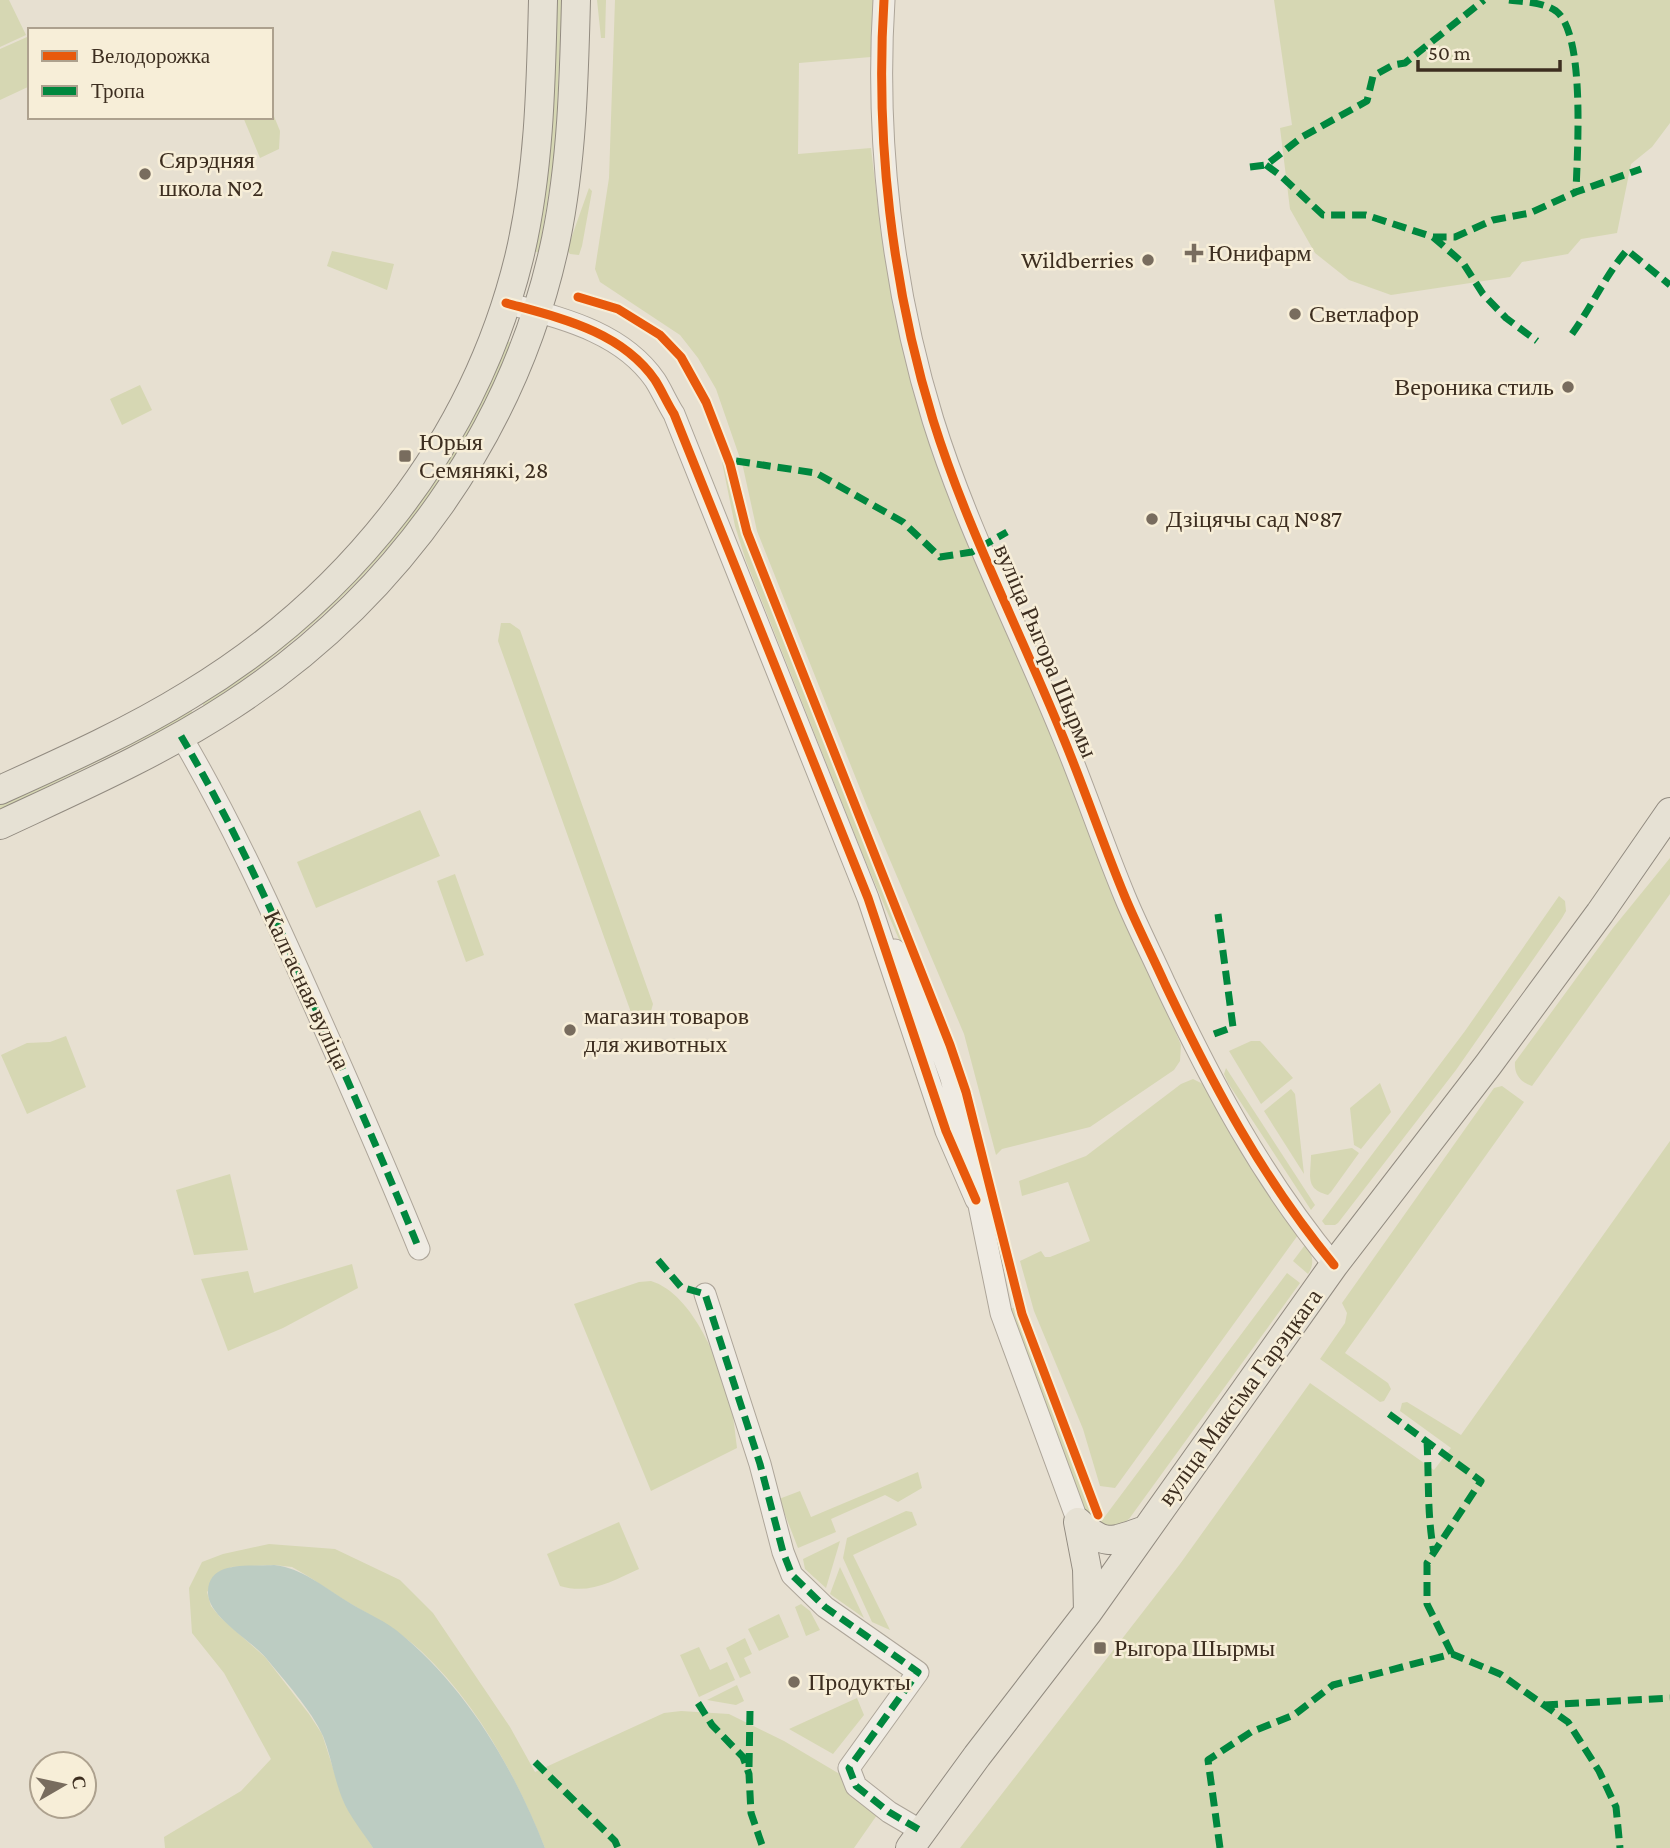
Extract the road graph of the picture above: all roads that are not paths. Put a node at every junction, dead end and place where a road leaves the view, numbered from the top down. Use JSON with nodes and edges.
{"nodes":[{"id":1,"x":543,"y":0,"type":"edge"},
{"id":2,"x":576,"y":0,"type":"edge"},
{"id":3,"x":884,"y":0,"type":"edge"},
{"id":4,"x":506,"y":303,"type":"junction"},
{"id":5,"x":537,"y":311,"type":"junction"},
{"id":6,"x":181,"y":736,"type":"junction"},
{"id":7,"x":0,"y":790,"type":"edge"},
{"id":8,"x":1670,"y":812,"type":"edge"},
{"id":9,"x":0,"y":825,"type":"edge"},
{"id":10,"x":419,"y":1249,"type":"dead end"},
{"id":11,"x":1334,"y":1265,"type":"junction"},
{"id":12,"x":705,"y":1294,"type":"dead end"},
{"id":13,"x":1078,"y":1522,"type":"junction"},
{"id":14,"x":1145,"y":1530,"type":"junction"},
{"id":15,"x":1088,"y":1612,"type":"junction"},
{"id":16,"x":916,"y":1840,"type":"edge"}],
"edges":[{"from":1,"to":4,"type":"main road"},
{"from":2,"to":5,"type":"main road"},
{"from":3,"to":11,"type":"street","name":"вуліца Рыгора Шырмы"},
{"from":4,"to":5,"type":"street"},
{"from":4,"to":7,"type":"main road"},
{"from":5,"to":6,"type":"main road"},
{"from":5,"to":13,"type":"street"},
{"from":6,"to":9,"type":"main road"},
{"from":6,"to":10,"type":"street","name":"Калгасная вуліца"},
{"from":8,"to":11,"type":"main road","name":"вуліца Максіма Гарэцкага"},
{"from":11,"to":14,"type":"main road","name":"вуліца Максіма Гарэцкага"},
{"from":12,"to":16,"type":"street"},
{"from":13,"to":14,"type":"main road"},
{"from":13,"to":15,"type":"main road"},
{"from":14,"to":15,"type":"main road","name":"вуліца Максіма Гарэцкага"},
{"from":15,"to":16,"type":"main road","name":"вуліца Максіма Гарэцкага"}]}
